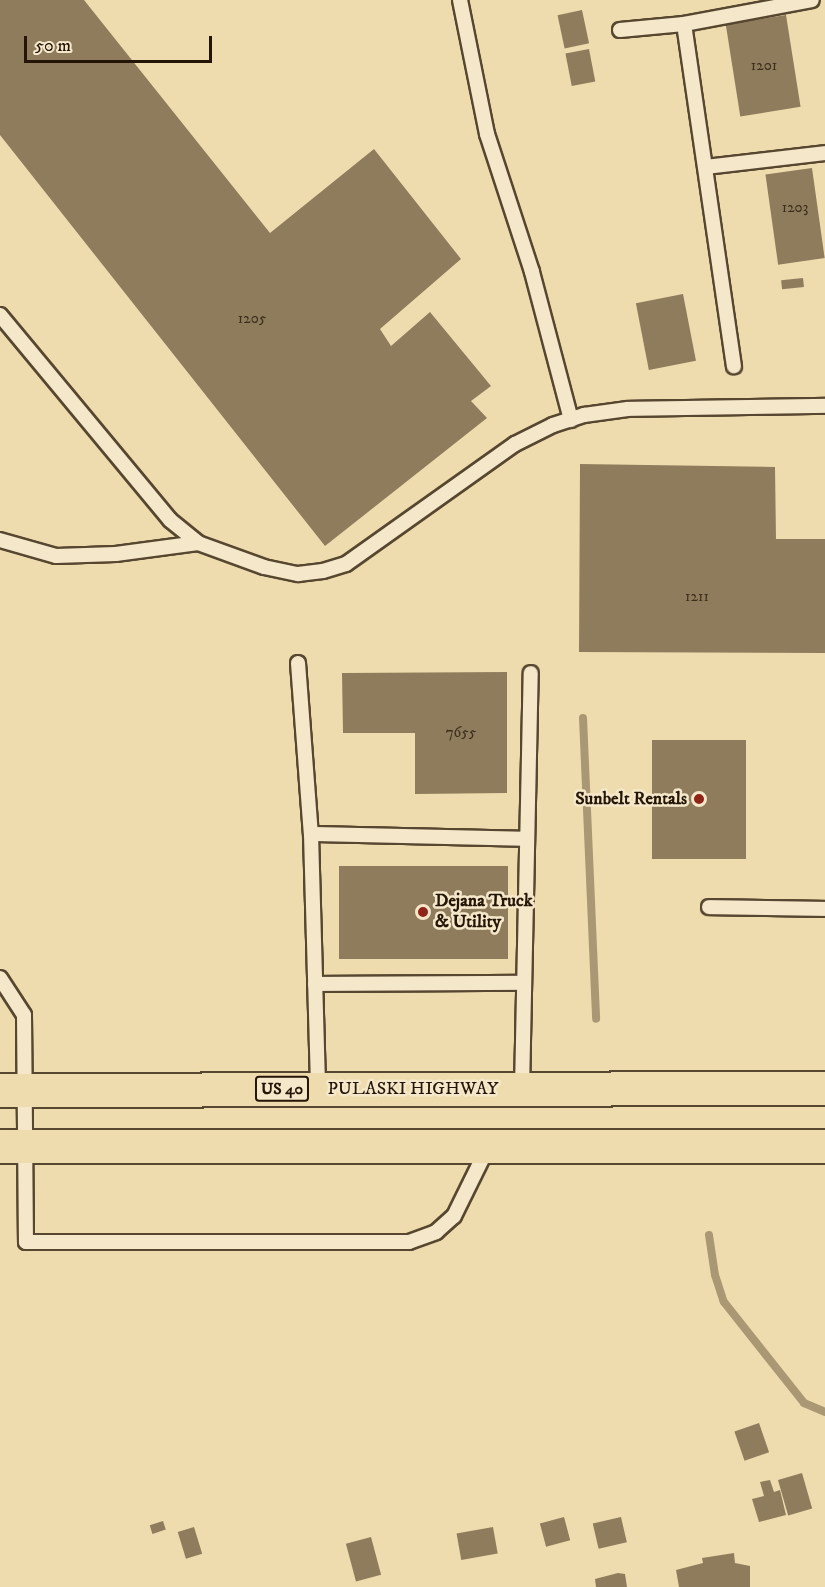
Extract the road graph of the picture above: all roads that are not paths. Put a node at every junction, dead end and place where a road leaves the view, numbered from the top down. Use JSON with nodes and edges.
{"nodes":[{"id":1,"x":460,"y":0,"type":"edge"},
{"id":2,"x":812,"y":0,"type":"edge"},
{"id":3,"x":684,"y":24,"type":"junction"},
{"id":4,"x":620,"y":30,"type":"dead end"},
{"id":5,"x":825,"y":153,"type":"edge"},
{"id":6,"x":706,"y":167,"type":"junction"},
{"id":7,"x":0,"y":315,"type":"edge"},
{"id":8,"x":734,"y":366,"type":"dead end"},
{"id":9,"x":825,"y":406,"type":"edge"},
{"id":10,"x":571,"y":420,"type":"junction"},
{"id":11,"x":0,"y":540,"type":"edge"},
{"id":12,"x":198,"y":543,"type":"junction"},
{"id":13,"x":298,"y":663,"type":"dead end"},
{"id":14,"x":531,"y":673,"type":"dead end"},
{"id":15,"x":311,"y":834,"type":"junction"},
{"id":16,"x":527,"y":839,"type":"junction"},
{"id":17,"x":709,"y":907,"type":"dead end"},
{"id":18,"x":825,"y":909,"type":"edge"},
{"id":19,"x":0,"y":978,"type":"edge"},
{"id":20,"x":524,"y":983,"type":"junction"},
{"id":21,"x":315,"y":984,"type":"junction"},
{"id":22,"x":825,"y":1088,"type":"edge"},
{"id":23,"x":318,"y":1089,"type":"junction"},
{"id":24,"x":522,"y":1089,"type":"junction"},
{"id":25,"x":11,"y":1090,"type":"edge"},
{"id":26,"x":12,"y":1146,"type":"edge"},
{"id":27,"x":825,"y":1146,"type":"edge"},
{"id":28,"x":488,"y":1147,"type":"junction"}],
"edges":[{"from":1,"to":10,"type":"lane"},
{"from":2,"to":3,"type":"lane"},
{"from":3,"to":4,"type":"lane"},
{"from":3,"to":6,"type":"lane"},
{"from":5,"to":6,"type":"lane"},
{"from":6,"to":8,"type":"lane"},
{"from":7,"to":12,"type":"lane"},
{"from":9,"to":10,"type":"lane"},
{"from":10,"to":12,"type":"lane"},
{"from":11,"to":12,"type":"lane"},
{"from":13,"to":15,"type":"lane"},
{"from":14,"to":16,"type":"lane"},
{"from":15,"to":16,"type":"lane"},
{"from":15,"to":21,"type":"lane"},
{"from":16,"to":20,"type":"lane"},
{"from":17,"to":18,"type":"lane"},
{"from":19,"to":25,"type":"lane"},
{"from":20,"to":21,"type":"lane"},
{"from":20,"to":24,"type":"lane"},
{"from":21,"to":23,"type":"lane"},
{"from":22,"to":24,"type":"highway","name":"PULASKI HIGHWAY","number":"US 40"},
{"from":23,"to":24,"type":"highway","name":"PULASKI HIGHWAY","number":"US 40"},
{"from":23,"to":25,"type":"highway","name":"PULASKI HIGHWAY","number":"US 40"},
{"from":25,"to":26,"type":"lane"},
{"from":26,"to":28,"type":"highway"},
{"from":26,"to":28,"type":"lane"},
{"from":27,"to":28,"type":"highway"}]}
